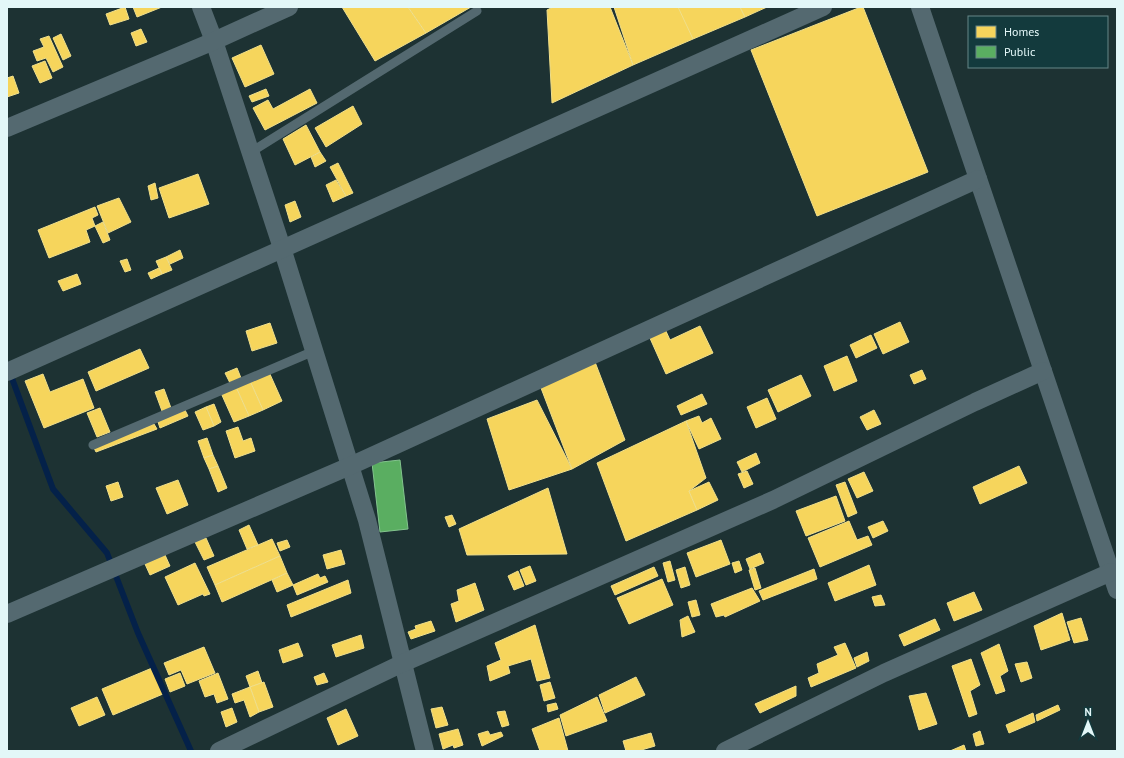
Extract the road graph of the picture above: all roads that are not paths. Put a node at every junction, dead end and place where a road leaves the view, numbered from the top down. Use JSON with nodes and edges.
{"nodes":[{"id":1,"x":201,"y":7,"type":"edge"},
{"id":2,"x":289,"y":7,"type":"edge"},
{"id":3,"x":823,"y":7,"type":"edge"},
{"id":4,"x":920,"y":7,"type":"edge"},
{"id":5,"x":477,"y":11,"type":"dead end"},
{"id":6,"x":214,"y":42,"type":"junction"},
{"id":7,"x":7,"y":128,"type":"edge"},
{"id":8,"x":251,"y":152,"type":"junction"},
{"id":9,"x":978,"y":179,"type":"junction"},
{"id":10,"x":282,"y":248,"type":"junction"},
{"id":11,"x":314,"y":351,"type":"junction"},
{"id":12,"x":1043,"y":371,"type":"junction"},
{"id":13,"x":7,"y":372,"type":"edge"},
{"id":14,"x":93,"y":445,"type":"dead end"},
{"id":15,"x":350,"y":466,"type":"junction"},
{"id":16,"x":1111,"y":572,"type":"junction"},
{"id":17,"x":1117,"y":590,"type":"edge"},
{"id":18,"x":7,"y":614,"type":"edge"},
{"id":19,"x":403,"y":663,"type":"junction"},
{"id":20,"x":219,"y":751,"type":"edge"},
{"id":21,"x":426,"y":751,"type":"edge"},
{"id":22,"x":724,"y":751,"type":"edge"}],
"edges":[{"from":1,"to":6,"type":"street"},
{"from":2,"to":6,"type":"street"},
{"from":3,"to":10,"type":"street"},
{"from":4,"to":9,"type":"street"},
{"from":5,"to":8,"type":"lane"},
{"from":6,"to":7,"type":"street"},
{"from":6,"to":8,"type":"street"},
{"from":8,"to":10,"type":"street"},
{"from":9,"to":12,"type":"street"},
{"from":9,"to":15,"type":"street"},
{"from":10,"to":11,"type":"street"},
{"from":10,"to":13,"type":"street"},
{"from":11,"to":14,"type":"lane"},
{"from":11,"to":15,"type":"street"},
{"from":12,"to":16,"type":"street"},
{"from":12,"to":19,"type":"street"},
{"from":15,"to":18,"type":"street"},
{"from":15,"to":19,"type":"street"},
{"from":16,"to":17,"type":"street"},
{"from":16,"to":22,"type":"street"},
{"from":19,"to":20,"type":"street"},
{"from":19,"to":21,"type":"street"}]}
